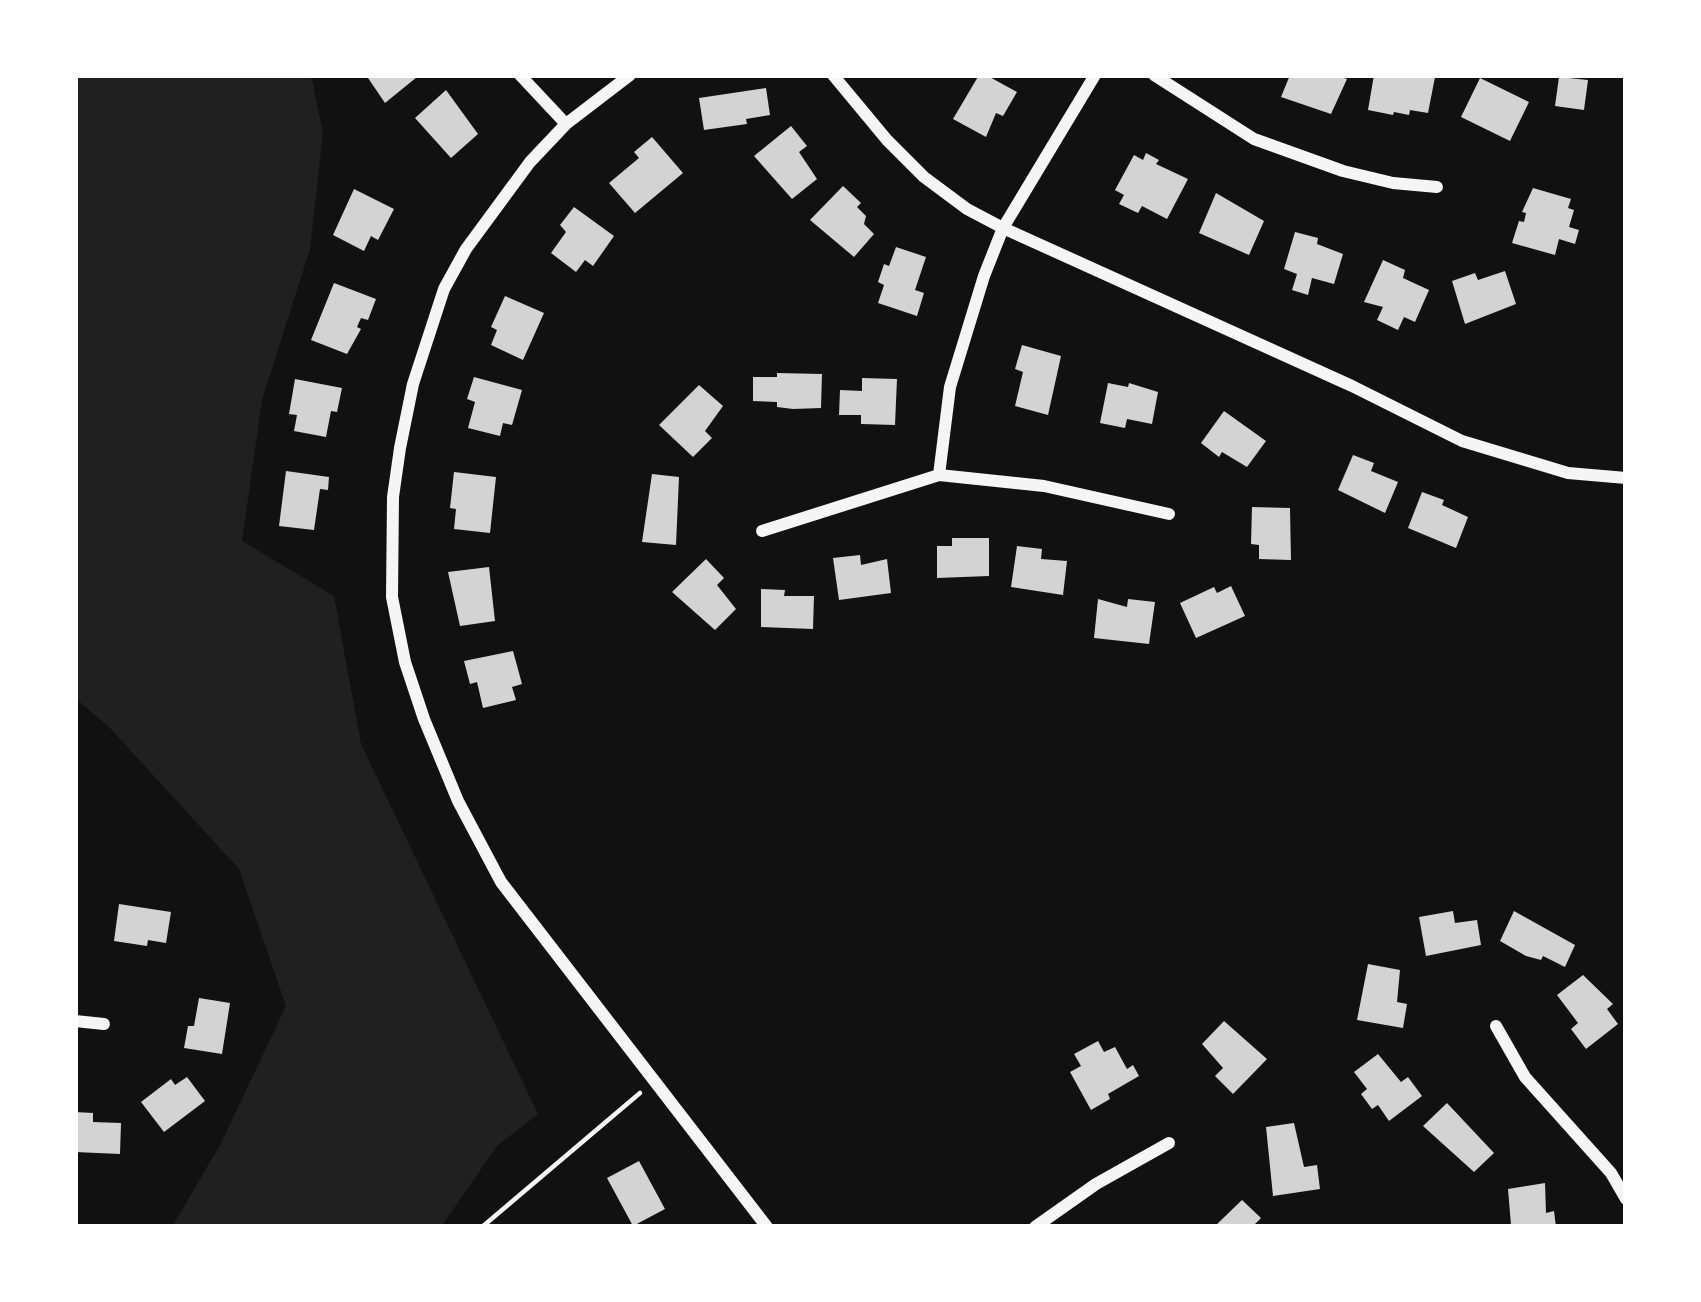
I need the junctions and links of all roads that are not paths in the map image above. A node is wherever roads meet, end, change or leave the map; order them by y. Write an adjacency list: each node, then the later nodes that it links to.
1 (520, 75): 6 (street)
2 (630, 75): 6 (street)
3 (832, 75): 8 (street)
4 (1095, 75): 8 (street)
5 (1154, 75): 7 (street)
6 (566, 124): 18 (street)
7 (1437, 187)
8 (1003, 228): 9 (street); 10 (street)
9 (939, 476): 11 (street); 12 (street)
10 (1626, 478)
11 (1169, 514)
12 (763, 531)
13 (75, 1021): 14 (street)
14 (104, 1024)
15 (1496, 1026): 17 (street)
16 (1168, 1143): 19 (street)
17 (1626, 1199)
18 (763, 1226)
19 (1036, 1227)

